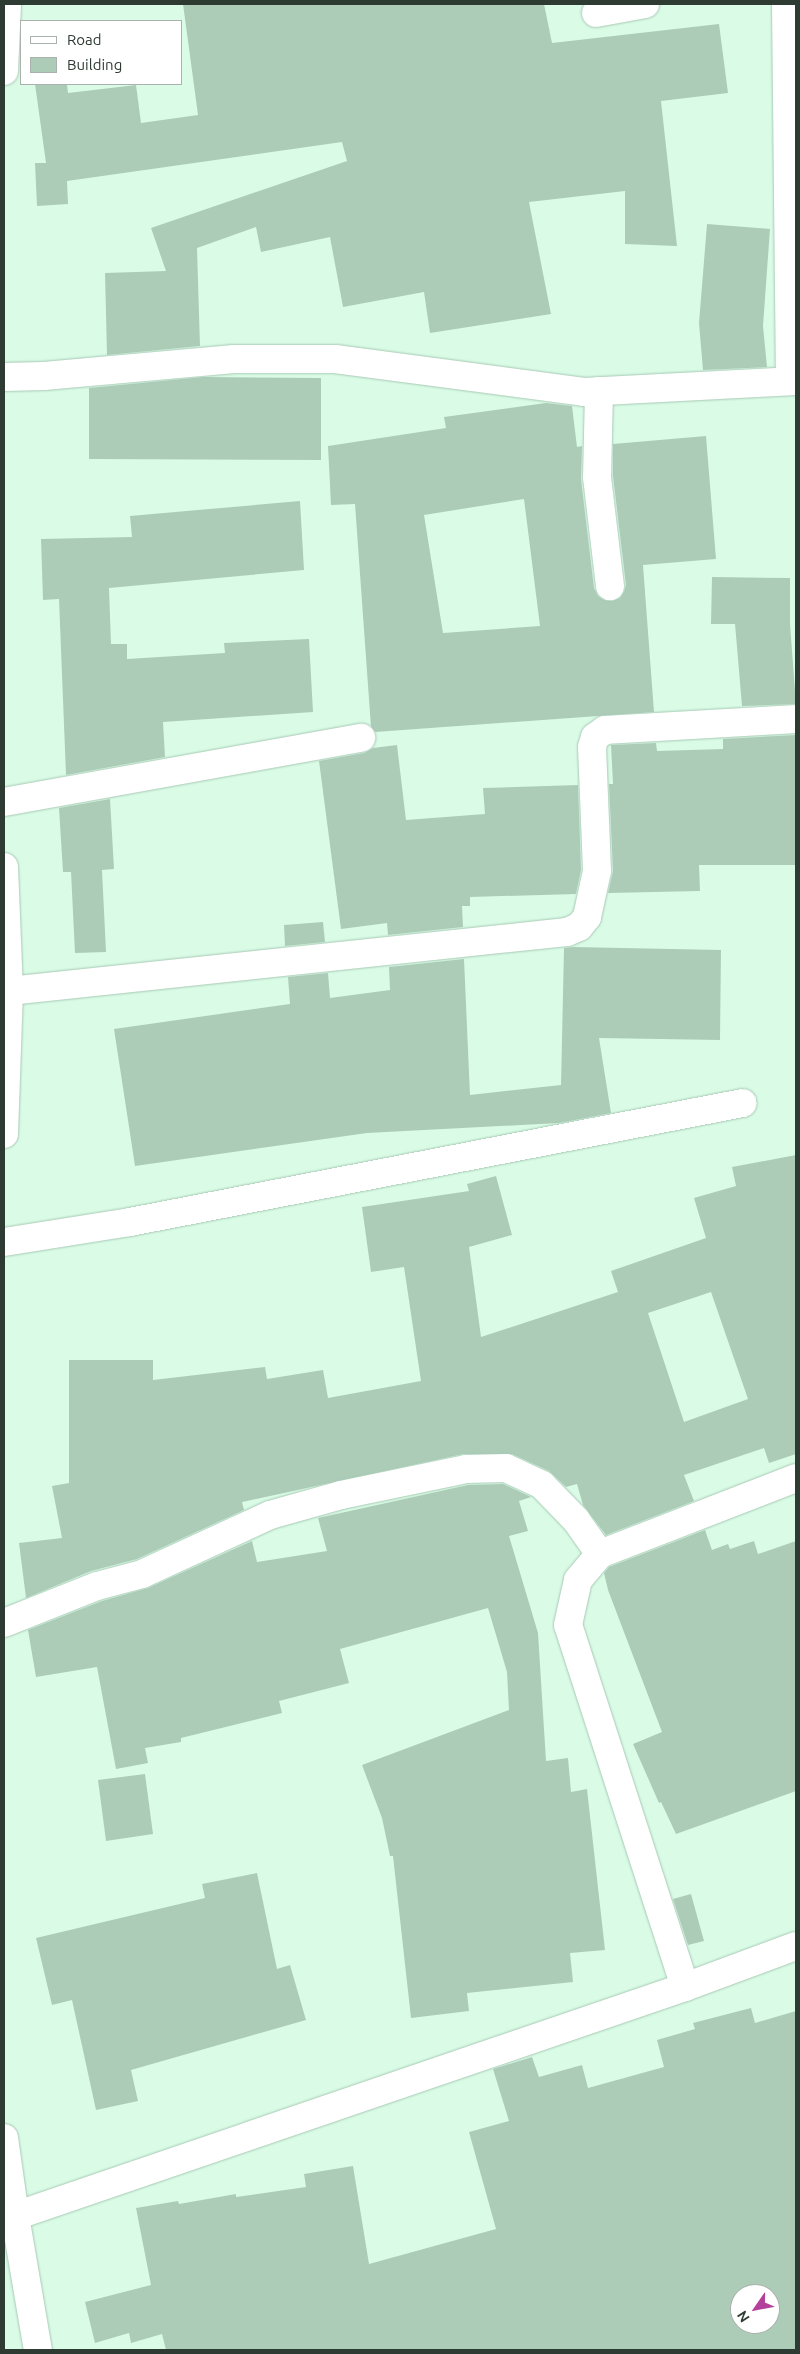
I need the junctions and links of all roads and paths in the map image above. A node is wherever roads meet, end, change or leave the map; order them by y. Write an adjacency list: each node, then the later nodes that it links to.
1 (645, 4): 3 (street)
2 (786, 4): 7 (street)
3 (596, 13)
4 (6, 16): 5 (street)
5 (4, 71)
6 (4, 377): 8 (street)
7 (793, 381): 8 (street)
8 (599, 391): 9 (street)
9 (610, 586)
10 (796, 719): 14 (street)
11 (361, 738): 12 (street)
12 (4, 802)
13 (4, 867): 14 (street)
14 (9, 991): 16 (street)
15 (744, 1103): 17 (street)
16 (4, 1134)
17 (4, 1242)
18 (796, 1478): 19 (street)
19 (600, 1554): 20 (street); 22 (street)
20 (4, 1624)
21 (796, 1946): 22 (street)
22 (684, 1987): 24 (street)
23 (4, 2138): 24 (street)
24 (15, 2216): 25 (street)
25 (38, 2350)

